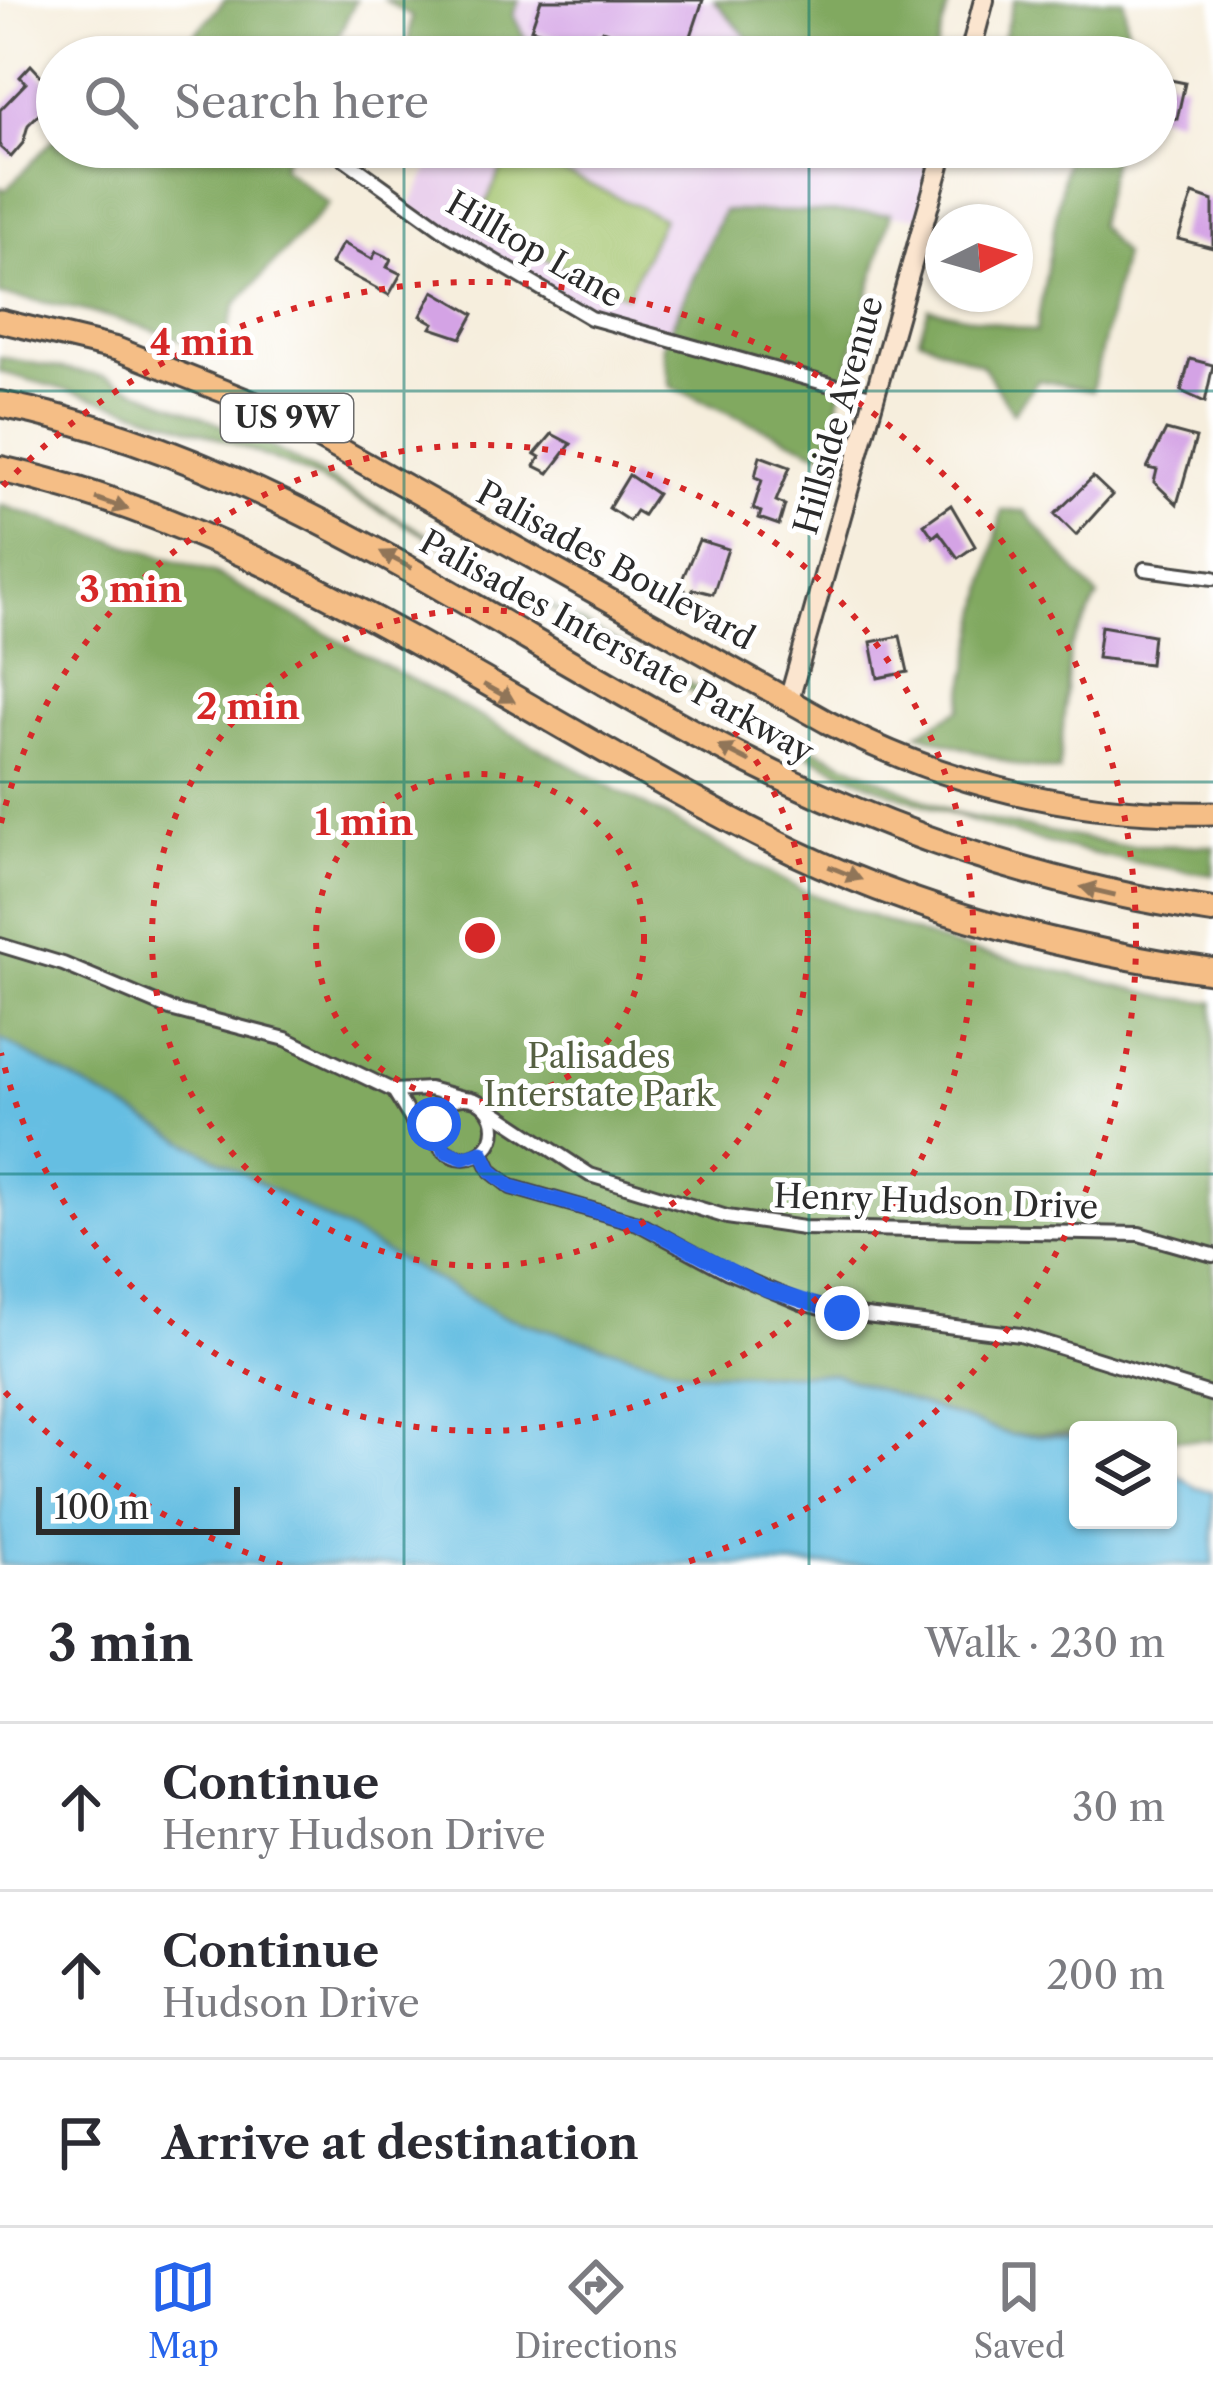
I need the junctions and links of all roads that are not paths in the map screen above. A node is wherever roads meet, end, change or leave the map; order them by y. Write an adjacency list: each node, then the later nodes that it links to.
1 (984, 0): 2 (main road)
2 (975, 36)
3 (357, 168): 6 (street, Hilltop Lane)
4 (939, 168): 6 (main road, Hillside Avenue)
5 (0, 321): 11 (main road, Palisades Boulevard / US 9W)
6 (874, 397): 11 (main road, Hillside Avenue)
7 (0, 404): 13 (highway, Palisades Interstate Parkway, one-way to 7)
8 (0, 469): 15 (highway, one-way to 15)
9 (1145, 569): 10 (street)
10 (1213, 578)
11 (788, 700): 12 (main road, Palisades Boulevard / US 9W)
12 (1213, 813)
13 (1213, 911)
14 (0, 944): 16 (street, Henry Hudson Drive)
15 (1213, 970)
16 (394, 1091): 17 (street, Henry Hudson Drive); 21 (street, Henry Hudson Drive)
17 (463, 1098): 18 (street, Henry Hudson Drive); 21 (street)
18 (484, 1105): 19 (street, Henry Hudson Drive); 20 (street)
19 (531, 1134): 20 (street); 23 (street, Henry Hudson Drive)
20 (492, 1140): 22 (street)
21 (439, 1144): 22 (street)
22 (482, 1152): 24 (street)
23 (1213, 1256)
24 (1213, 1395)

